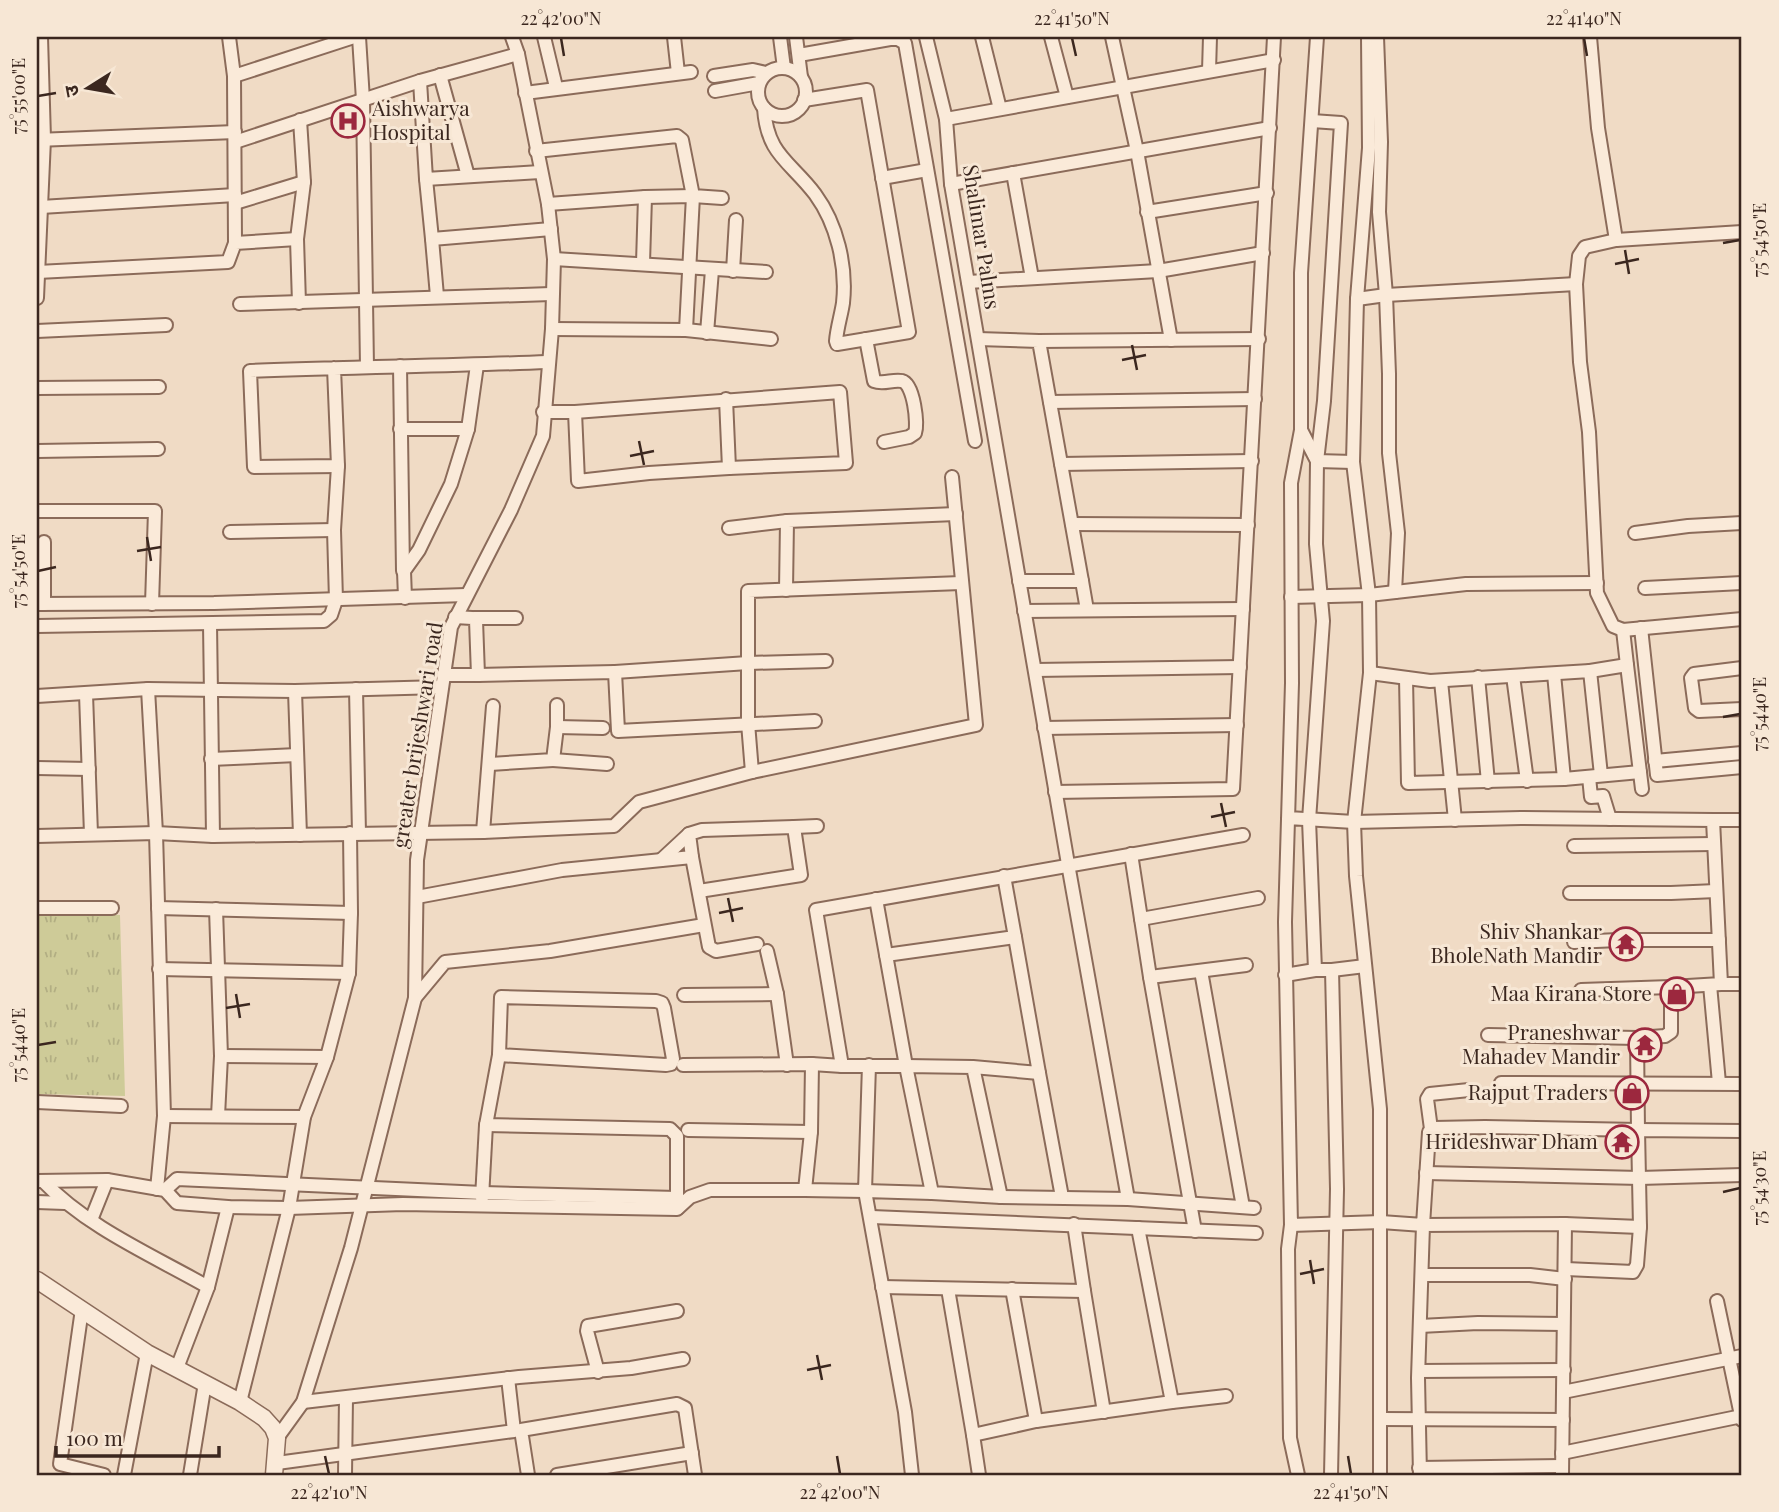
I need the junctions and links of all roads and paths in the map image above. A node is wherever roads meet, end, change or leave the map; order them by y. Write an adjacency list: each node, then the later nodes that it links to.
1 (41, 37): 44 (street)
2 (229, 37): 25 (street)
3 (357, 37): 25 (street); 35 (street)
4 (512, 37): 19 (street, greater brijeshwari road)
5 (544, 37): 30 (street)
6 (674, 37): 30 (street)
7 (780, 37): 22 (street)
8 (796, 37): 20 (street)
9 (926, 37): 39 (street, Shalimar Palms)
10 (982, 37): 38 (street)
11 (1051, 37): 34 (street)
12 (1112, 37): 31 (street)
13 (1210, 37): 23 (street)
14 (1274, 37): 21 (street)
15 (1317, 37): 41 (street)
16 (1368, 37): 86 (street)
17 (1377, 37): 83 (street)
18 (1590, 37): 68 (street)
19 (518, 54): 24 (street); 33 (street, greater brijeshwari road)
20 (799, 55): 27 (street); 47 (street)
21 (1274, 60): 23 (street); 42 (street)
22 (784, 68): 27 (street); 28 (street)
23 (1209, 71): 31 (street)
24 (440, 75): 29 (street); 50 (street)
25 (234, 76): 43 (street)
26 (714, 76): 28 (street)
27 (800, 77): 36 (street)
28 (763, 78): 32 (street); 37 (street)
29 (420, 81): 35 (street); 52 (street)
30 (556, 87): 33 (street)
31 (1125, 87): 34 (street); 46 (street)
32 (715, 91)
33 (525, 93): 45 (street, greater brijeshwari road)
34 (1067, 97): 38 (street)
35 (363, 100): 40 (street); 87 (street)
36 (804, 100): 37 (street); 51 (street)
37 (764, 108): 96 (street)
38 (1000, 109): 39 (street)
39 (946, 119): 54 (street, Shalimar Palms)
40 (300, 120): 43 (street); 53 (street)
41 (1312, 121): 115 (street); 121 (street)
42 (1270, 128): 46 (street); 55 (street)
43 (235, 137): 44 (street); 59 (street)
44 (40, 139): 61 (street)
45 (536, 151): 48 (street, greater brijeshwari road); 56 (street)
46 (1138, 151): 49 (street); 62 (street)
47 (927, 170): 51 (street); 116 (street)
48 (540, 172): 50 (street); 60 (street, greater brijeshwari road)
49 (1013, 173): 54 (street); 79 (street)
50 (468, 176): 52 (street)
51 (882, 177): 96 (street)
52 (426, 179): 67 (street)
53 (304, 182): 59 (street); 66 (street)
54 (951, 184): 80 (street, Shalimar Palms)
55 (1267, 194): 62 (street); 70 (street)
56 (693, 196): 57 (street); 58 (street); 73 (street)
57 (645, 197): 60 (street); 72 (street)
58 (722, 198)
59 (235, 199): 61 (street); 69 (street)
60 (548, 204): 64 (street, greater brijeshwari road)
61 (41, 206): 77 (street)
62 (1147, 212): 76 (street)
63 (736, 220): 75 (street)
64 (551, 229): 67 (street); 71 (street, greater brijeshwari road)
65 (1742, 232): 68 (street)
66 (297, 239): 69 (street); 88 (street)
67 (432, 239): 84 (street)
68 (1616, 240): 81 (street)
69 (235, 243): 77 (street)
70 (1263, 253): 76 (street); 98 (street)
71 (554, 258): 72 (street); 82 (street, greater brijeshwari road)
72 (643, 263): 73 (street)
73 (688, 268): 74 (street); 92 (street)
74 (712, 270): 75 (street); 94 (street)
75 (733, 271): 78 (street)
76 (1158, 271): 79 (street); 99 (street)
77 (38, 272): 85 (street)
78 (766, 272)
79 (1032, 278): 80 (street)
80 (968, 282): 97 (street, Shalimar Palms)
81 (1576, 284): 83 (street); 142 (street)
82 (551, 294): 84 (street); 91 (street, greater brijeshwari road)
83 (1386, 295): 86 (street); 146 (street)
84 (437, 296): 87 (street)
85 (37, 298)
86 (1357, 299): 122 (street)
87 (364, 301): 88 (street); 104 (street)
88 (299, 303): 89 (street)
89 (240, 304)
90 (166, 324): 93 (street)
91 (552, 329): 92 (street); 101 (street, greater brijeshwari road)
92 (686, 330): 94 (street)
93 (37, 331)
94 (707, 333): 95 (street)
95 (771, 339)
96 (866, 339): 117 (street)
97 (978, 339): 100 (street); 139 (street, Shalimar Palms)
98 (1259, 339): 99 (street); 109 (street)
99 (1171, 340): 100 (street)
100 (1040, 341): 110 (street)
101 (548, 362): 102 (street); 111 (street, greater brijeshwari road)
102 (477, 365): 103 (street); 114 (street)
103 (400, 366): 104 (street); 113 (street)
104 (367, 367): 105 (street)
105 (334, 368): 124 (street); 124 (street)
106 (159, 387): 107 (street)
107 (37, 388)
108 (726, 399): 112 (street); 125 (street); 125 (street)
109 (1255, 399): 110 (street); 120 (street)
110 (1050, 402): 123 (street)
111 (543, 412): 112 (street); 147 (street, greater brijeshwari road)
112 (575, 412): 125 (street)
113 (400, 429): 114 (street); 138 (street)
114 (468, 429): 138 (street)
115 (1301, 430): 121 (street); 150 (street)
116 (975, 441)
117 (884, 442)
118 (158, 449): 119 (street)
119 (37, 451)
120 (1252, 461): 123 (street); 132 (street)
121 (1317, 461): 122 (street); 149 (street)
122 (1353, 463): 148 (street)
123 (1061, 464): 131 (street)
124 (338, 466): 134 (street)
125 (729, 468)
126 (953, 477): 128 (street)
127 (37, 511): 154 (street)
128 (956, 514): 129 (street); 141 (street)
129 (788, 521): 133 (street); 145 (street)
130 (1742, 523): 136 (street)
131 (1072, 524): 132 (street); 140 (street)
132 (1248, 525): 155 (street)
133 (729, 528)
134 (334, 530): 135 (street); 152 (street)
135 (230, 532)
136 (1635, 533)
137 (44, 542): 153 (street)
138 (404, 571): 151 (street)
139 (1019, 581): 140 (street); 157 (street, Shalimar Palms)
140 (1082, 581): 156 (street)
141 (961, 583): 145 (street); 207 (street)
142 (1597, 583): 146 (street); 165 (street)
143 (1742, 583): 144 (street)
144 (1645, 587)
145 (786, 590): 167 (street)
146 (1395, 592): 148 (street)
147 (466, 595): 151 (street); 158 (street, greater brijeshwari road)
148 (1369, 595): 149 (street); 174 (street)
149 (1320, 596): 150 (street); 218 (street)
150 (1291, 597): 216 (street)
151 (405, 598): 152 (street)
152 (336, 600): 154 (street); 162 (street)
153 (40, 604): 154 (street)
154 (152, 604)
155 (1244, 609): 156 (street); 169 (street)
156 (1087, 610): 157 (street)
157 (1024, 611): 171 (street, Shalimar Palms)
158 (455, 617): 159 (street); 180 (street, greater brijeshwari road)
159 (474, 618): 160 (street); 176 (street)
160 (516, 618)
161 (1742, 619): 164 (street)
162 (210, 624): 163 (street); 183 (street)
163 (37, 626)
164 (1641, 628): 165 (street); 201 (street)
165 (1623, 630): 168 (street)
166 (826, 662): 167 (street)
167 (748, 663): 173 (street); 192 (street)
168 (1627, 666): 172 (street); 208 (street)
169 (1240, 667): 171 (street); 193 (street)
170 (1742, 668): 190 (street)
171 (1034, 670): 196 (street, Shalimar Palms)
172 (1590, 671): 175 (street); 209 (street)
173 (615, 672): 176 (street); 192 (street)
174 (1370, 673): 179 (street); 222 (street)
175 (1554, 674): 177 (street); 210 (street)
176 (478, 675): 180 (street)
177 (1513, 676): 178 (street); 211 (street)
178 (1478, 677): 181 (street); 212 (street)
179 (1406, 678): 181 (street); 213 (street)
180 (442, 681): 184 (street); 225 (street, greater brijeshwari road)
181 (1441, 681): 213 (street)
182 (148, 689): 183 (street); 186 (street); 227 (street)
183 (210, 689): 185 (street); 199 (street)
184 (356, 689): 185 (street); 228 (street)
185 (295, 691): 198 (street)
186 (86, 694): 187 (street); 206 (street)
187 (37, 696)
188 (557, 705): 194 (street)
189 (493, 706): 202 (street)
190 (1742, 709)
191 (815, 721): 192 (street)
192 (748, 723): 207 (street)
193 (1237, 725): 196 (street); 215 (street)
194 (557, 726): 195 (street); 200 (street)
195 (603, 728)
196 (1044, 728): 215 (street, Shalimar Palms)
197 (1742, 753): 201 (street)
198 (297, 755): 199 (street); 231 (street)
199 (211, 759): 234 (street)
200 (553, 760): 202 (street); 203 (street)
201 (1655, 761): 204 (street)
202 (489, 764): 226 (street)
203 (607, 764)
204 (1742, 767)
205 (37, 768): 206 (street)
206 (89, 769): 229 (street)
207 (752, 772): 226 (street)
208 (1640, 772): 209 (street); 214 (street)
209 (1595, 776): 210 (street); 217 (street)
210 (1564, 779): 211 (street)
211 (1527, 781): 212 (street)
212 (1488, 782): 213 (street)
213 (1452, 783): 219 (street)
214 (1642, 789)
215 (1055, 792): 240 (street, Shalimar Palms)
216 (1288, 818): 218 (street); 267 (street)
217 (1610, 819): 219 (street); 220 (street)
218 (1309, 820): 222 (street); 263 (street)
219 (1455, 820): 222 (street)
220 (1713, 820): 221 (street); 235 (street)
221 (1742, 820)
222 (1354, 822): 260 (street)
223 (794, 827): 224 (street); 230 (street); 242 (street)
224 (817, 827)
225 (422, 832): 226 (street); 228 (street); 245 (street, greater brijeshwari road)
226 (483, 832)
227 (156, 833): 229 (street); 234 (street); 250 (street)
228 (354, 833): 231 (street); 252 (street)
229 (91, 834): 233 (street)
230 (689, 834): 238 (street); 239 (street)
231 (300, 835): 234 (street)
232 (1243, 835): 237 (street)
233 (37, 836)
234 (213, 836)
235 (1713, 844): 236 (street); 243 (street)
236 (1574, 846)
237 (1131, 854): 240 (street); 253 (street)
238 (692, 857): 239 (street); 242 (street)
239 (661, 860): 245 (street)
240 (1068, 864): 241 (street); 319 (street, Shalimar Palms)
241 (1004, 876): 247 (street); 255 (street)
242 (699, 891): 254 (street)
243 (1716, 891): 244 (street); 256 (street)
244 (1570, 893)
245 (417, 897): 275 (street, greater brijeshwari road)
246 (1258, 898): 253 (street)
247 (876, 899): 258 (street); 285 (street)
248 (37, 908): 249 (street)
249 (112, 908)
250 (158, 908): 251 (street); 261 (street)
251 (216, 909): 252 (street); 262 (street)
252 (351, 913): 266 (street)
253 (1141, 919): 268 (street)
254 (704, 925): 273 (street); 275 (street)
255 (1015, 937): 258 (street); 288 (street)
256 (1718, 940): 257 (street); 269 (street)
257 (1574, 942)
258 (886, 955): 286 (street)
259 (1246, 965): 265 (street)
260 (1365, 966): 264 (street); 331 (street)
261 (159, 969): 262 (street); 296 (street)
262 (218, 970): 266 (street); 278 (street)
263 (1315, 970): 264 (street); 267 (street)
264 (1332, 970): 333 (street)
265 (1201, 971): 268 (street); 325 (street)
266 (349, 973): 280 (street)
267 (1285, 975): 336 (street)
268 (1150, 977): 325 (street)
269 (1715, 984): 270 (street); 271 (street); 290 (street)
270 (1742, 984)
271 (1671, 987): 272 (street); 277 (street)
272 (1581, 990)
273 (777, 994): 274 (street); 282 (street)
274 (684, 995)
275 (415, 998): 311 (street, greater brijeshwari road)
276 (1488, 1035): 277 (street)
277 (1637, 1038): 291 (street)
278 (221, 1055): 280 (street); 297 (street)
279 (499, 1055): 279 (street); 299 (street)
280 (327, 1057): 298 (street)
281 (812, 1064): 282 (street); 285 (street); 304 (street)
282 (787, 1065): 284 (street)
283 (869, 1065): 285 (street); 286 (street); 315 (street)
284 (683, 1066)
285 (842, 1066)
286 (906, 1066): 287 (street); 316 (street)
287 (973, 1067): 288 (street); 318 (street)
288 (1039, 1073): 317 (street)
289 (1501, 1083): 291 (street)
290 (1719, 1083): 291 (street); 292 (street)
291 (1639, 1084): 302 (street)
292 (1742, 1084)
293 (1469, 1090): 300 (street)
294 (37, 1102): 295 (street)
295 (121, 1105)
296 (164, 1116): 297 (street); 312 (street)
297 (218, 1116): 298 (street)
298 (304, 1117): 310 (street)
299 (486, 1125): 320 (street); 324 (street)
300 (1431, 1129): 302 (street); 305 (street)
301 (688, 1130): 304 (street)
302 (1638, 1130): 303 (street); 307 (street)
303 (1742, 1131)
304 (811, 1132): 314 (street)
305 (1426, 1173): 307 (street); 335 (street)
306 (1742, 1175): 307 (street)
307 (1640, 1178): 338 (street)
308 (107, 1180): 309 (street); 312 (street); 330 (street)
309 (40, 1181): 322 (street)
310 (292, 1185): 311 (street); 312 (street); 328 (street)
311 (365, 1188): 313 (street); 326 (street, greater brijeshwari road)
312 (161, 1189): 327 (street)
313 (406, 1189): 320 (street); 323 (street)
314 (805, 1189): 315 (street); 324 (street)
315 (865, 1191): 316 (street); 329 (street)
316 (932, 1193): 318 (street)
317 (1062, 1197): 318 (street); 319 (street)
318 (1001, 1198)
319 (1128, 1199): 325 (street)
320 (482, 1200): 323 (street); 324 (street)
321 (37, 1202): 322 (street)
322 (65, 1203): 330 (street)
323 (403, 1203): 326 (street)
324 (679, 1203)
325 (1190, 1204): 339 (street)
326 (361, 1205): 328 (street); 367 (street, greater brijeshwari road)
327 (228, 1207): 328 (street); 344 (street)
328 (289, 1208): 366 (street)
329 (872, 1217): 332 (street); 345 (street)
330 (91, 1220): 344 (street)
331 (1381, 1222): 333 (street); 335 (street); 371 (street)
332 (1074, 1224): 337 (street); 348 (street)
333 (1336, 1224): 336 (street); 393 (street)
334 (1565, 1224): 335 (street); 338 (street); 341 (street)
335 (1423, 1225): 342 (street)
336 (1291, 1226): 392 (street)
337 (1138, 1227): 339 (street); 368 (street)
338 (1640, 1227): 341 (street)
339 (1195, 1231): 340 (street)
340 (1256, 1233)
341 (1565, 1274): 342 (street); 352 (street)
342 (1422, 1275): 353 (street)
343 (37, 1280): 350 (street)
344 (208, 1287): 357 (street)
345 (882, 1287): 346 (street); 390 (street)
346 (948, 1289): 347 (street); 375 (street)
347 (1012, 1289): 348 (street); 374 (street)
348 (1084, 1291): 369 (street)
349 (1717, 1301): 355 (street)
350 (82, 1309): 354 (street); 383 (street)
351 (677, 1311): 360 (street)
352 (1563, 1324): 353 (street); 358 (street)
353 (1420, 1326): 359 (street)
354 (147, 1353): 357 (street); 384 (street)
355 (1736, 1357): 363 (street); 370 (street)
356 (683, 1359): 360 (street)
357 (177, 1367): 362 (street)
358 (1564, 1370): 359 (street); 363 (street)
359 (1419, 1371): 372 (street)
360 (598, 1372): 361 (street)
361 (508, 1378): 365 (street); 377 (street)
362 (205, 1382): 366 (street); 385 (street)
363 (1563, 1392): 373 (street)
364 (1226, 1396): 368 (street)
365 (346, 1398): 367 (street); 377 (street)
366 (240, 1402): 376 (street)
367 (303, 1402): 376 (street, greater brijeshwari road)
368 (1172, 1402): 369 (street)
369 (1104, 1412): 374 (street)
370 (1742, 1417): 379 (street)
371 (1381, 1419): 372 (street); 394 (street)
372 (1419, 1419): 373 (street); 381 (street)
373 (1563, 1420): 379 (street)
374 (1036, 1421): 375 (street)
375 (974, 1435): 391 (street)
376 (277, 1438): 380 (street)
377 (346, 1453): 380 (street); 386 (street)
378 (692, 1453): 387 (street); 388 (street); 389 (street)
379 (1562, 1453): 382 (street)
380 (275, 1469)
381 (1420, 1471): 382 (street)
382 (1562, 1471)
383 (104, 1475)
384 (124, 1475)
385 (190, 1475)
386 (345, 1475)
387 (528, 1475)
388 (557, 1475)
389 (695, 1475)
390 (912, 1475)
391 (979, 1475)
392 (1298, 1475)
393 (1331, 1475)
394 (1380, 1475)

